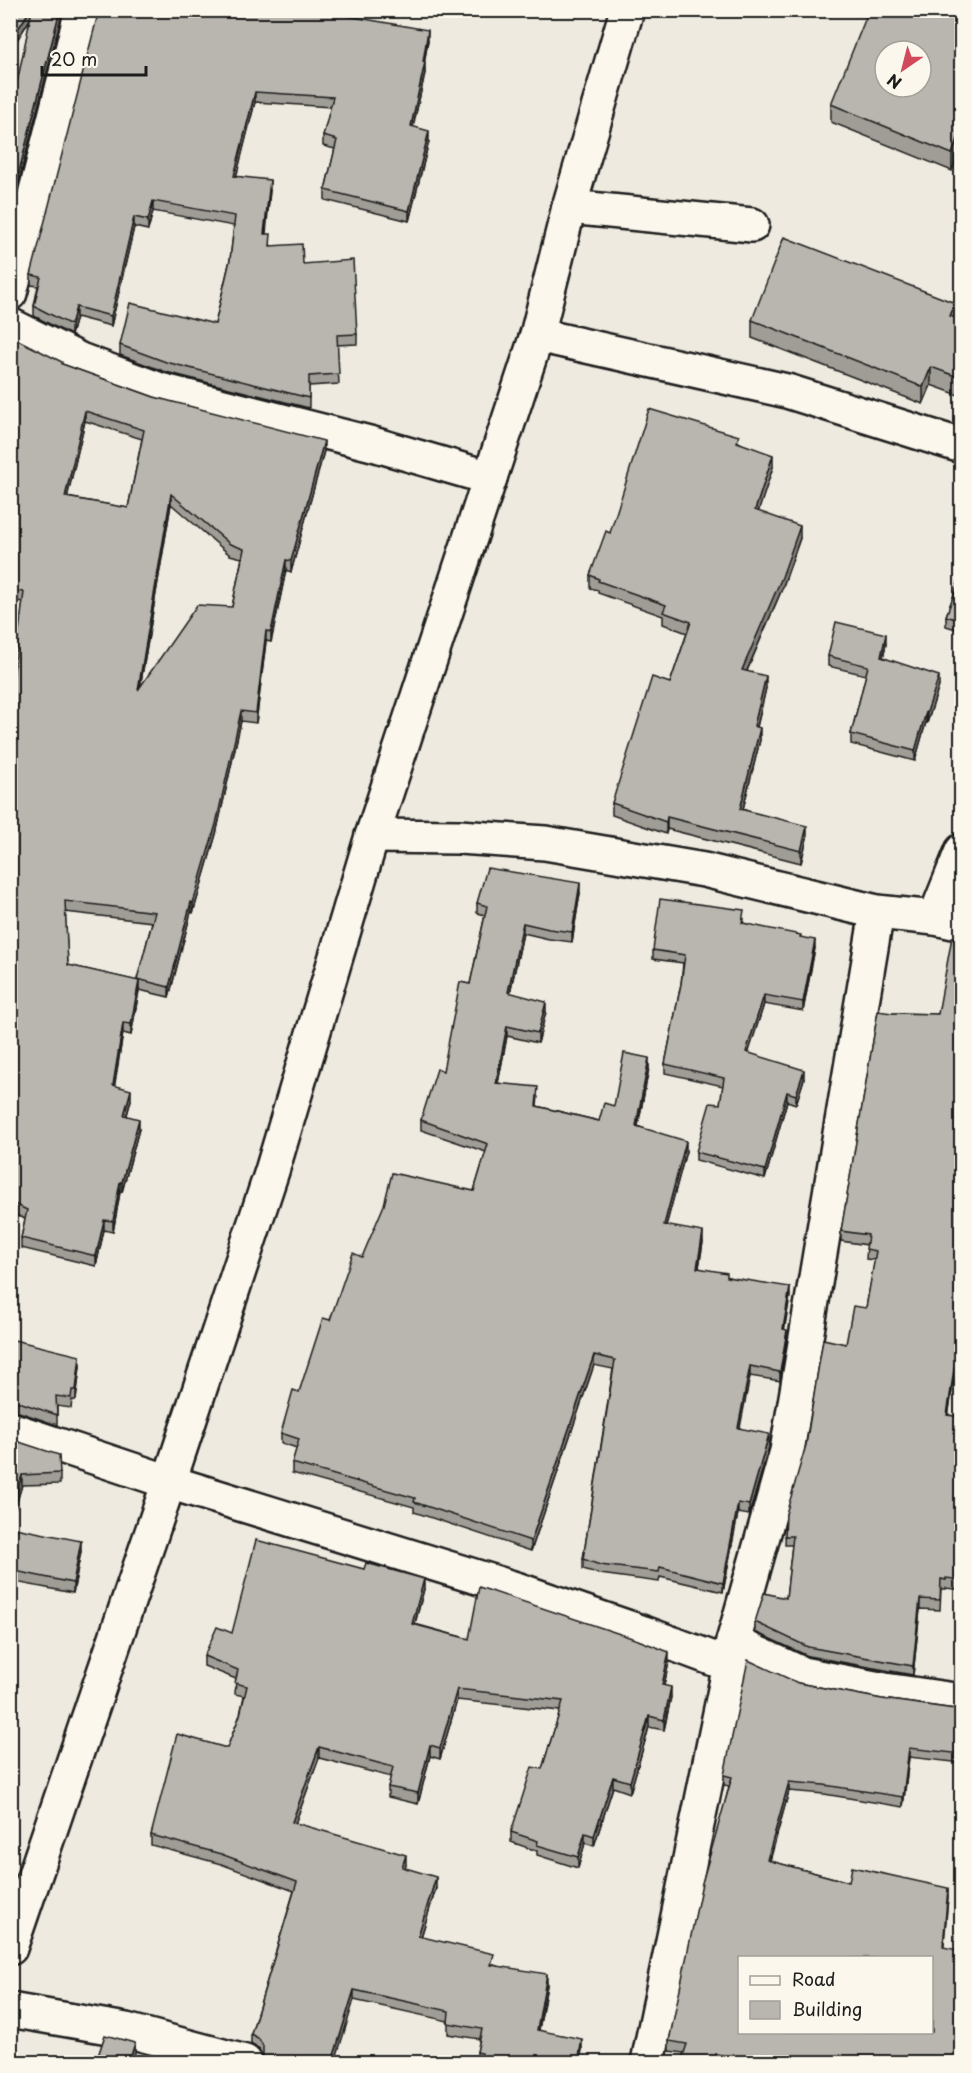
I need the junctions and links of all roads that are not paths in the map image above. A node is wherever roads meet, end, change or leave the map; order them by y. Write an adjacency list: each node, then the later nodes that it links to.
1 (82, 10): 5 (main road)
2 (627, 10): 3 (main road)
3 (569, 207): 4 (main road); 7 (main road)
4 (752, 225)
5 (10, 293)
6 (10, 325): 9 (main road)
7 (537, 335): 8 (main road); 9 (main road)
8 (962, 447)
9 (490, 478): 10 (main road)
10 (372, 836): 12 (main road); 15 (main road)
11 (962, 851): 13 (main road)
12 (877, 912): 13 (main road); 16 (main road)
13 (948, 921)
14 (10, 1429): 15 (main road)
15 (169, 1482): 16 (main road); 18 (main road)
16 (731, 1654): 17 (main road); 21 (main road)
17 (962, 1701)
18 (10, 1948)
19 (10, 2010): 20 (main road)
20 (245, 2062)
21 (648, 2062)

